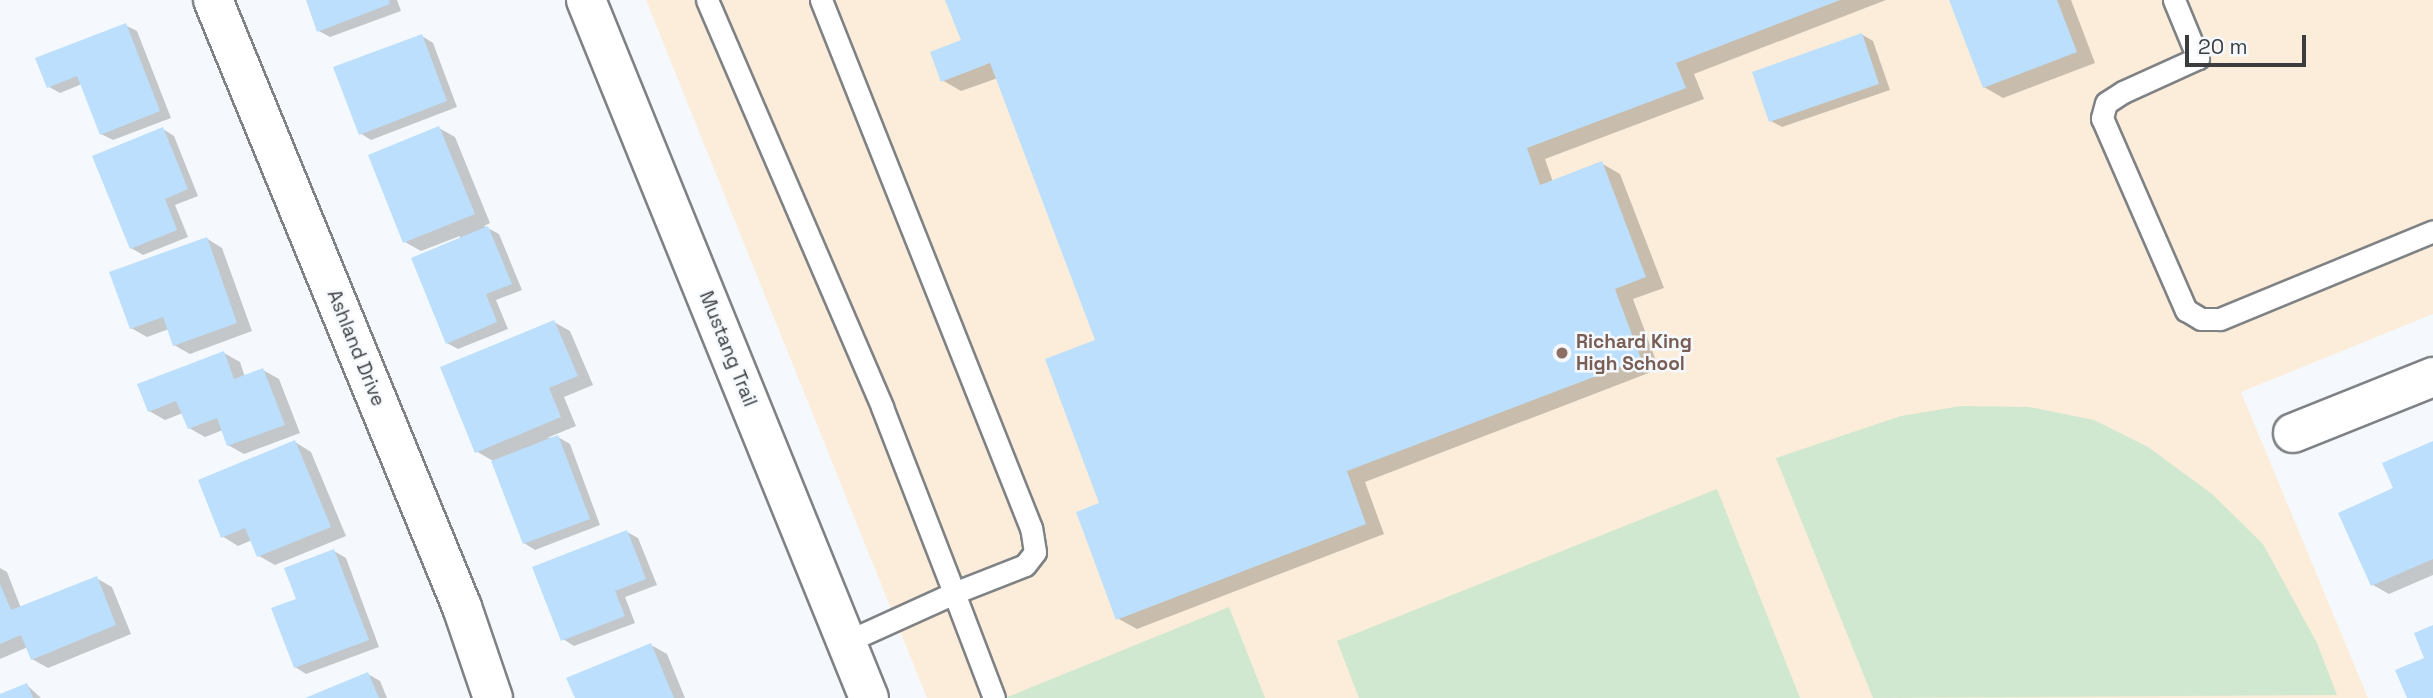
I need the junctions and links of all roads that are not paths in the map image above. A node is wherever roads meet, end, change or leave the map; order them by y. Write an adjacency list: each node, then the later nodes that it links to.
1 (213, 0): 11 (street, Ashland Drive)
2 (586, 0): 10 (street, Mustang Trail)
3 (707, 0): 9 (lane)
4 (821, 0): 9 (lane)
5 (2174, 0): 6 (lane)
6 (2433, 231)
7 (2433, 377): 8 (street)
8 (2293, 433)
9 (954, 593): 10 (lane); 13 (lane)
10 (846, 642): 12 (street, Mustang Trail)
11 (494, 698)
12 (869, 698)
13 (994, 698)

